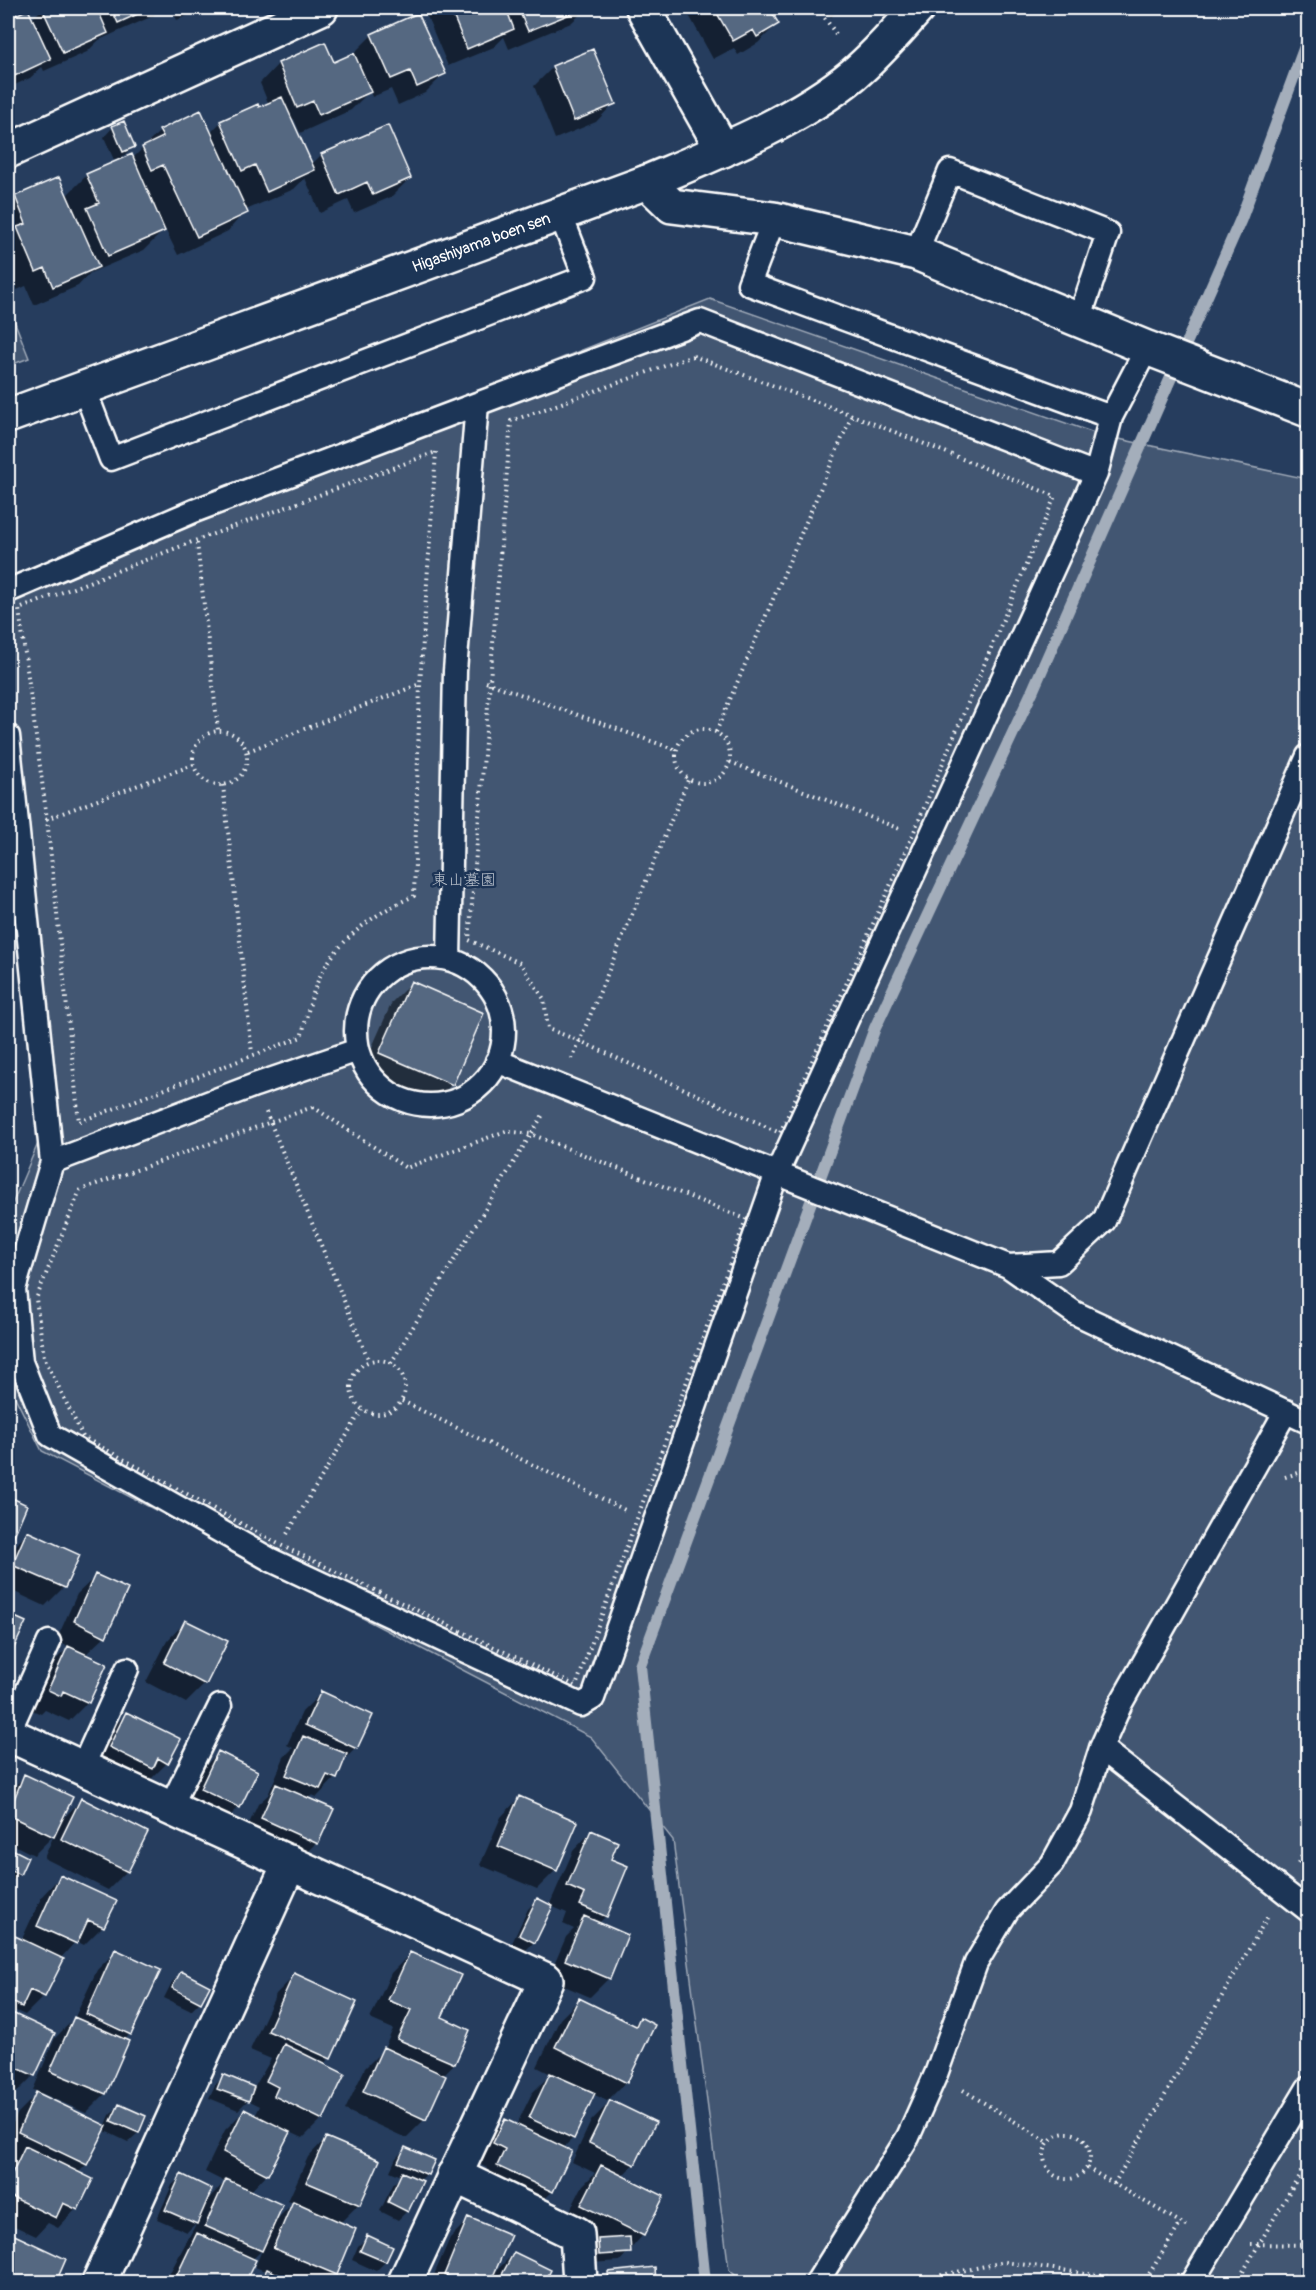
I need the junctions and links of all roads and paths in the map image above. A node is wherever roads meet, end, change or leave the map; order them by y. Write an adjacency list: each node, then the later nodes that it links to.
1 (321, 8): 7 (street)
2 (643, 8): 6 (street)
3 (818, 8): 5 (path)
4 (918, 8): 6 (street, Higashiyama boen sen)
5 (838, 37)
6 (723, 150): 8 (street, Higashiyama boen sen)
7 (8, 151)
8 (647, 182): 9 (street, Higashiyama boen sen); 10 (street)
9 (560, 213): 15 (street, Higashiyama boen sen); 15 (lane)
10 (774, 219): 11 (street); 20 (lane)
11 (916, 253): 12 (street); 12 (lane)
12 (1079, 320): 13 (street)
13 (1147, 348): 17 (street); 20 (lane)
14 (864, 386): 16 (lane); 18 (path); 21 (lane)
15 (84, 388): 19 (street, Higashiyama boen sen)
16 (477, 404): 22 (lane); 34 (lane)
17 (1308, 410)
18 (852, 415): 26 (path); 33 (path); 33 (path)
19 (8, 416)
20 (1111, 417): 21 (lane)
21 (1096, 474): 33 (lane)
22 (194, 512): 23 (path); 24 (lane)
23 (197, 540): 25 (path); 31 (path); 31 (path)
24 (8, 591)
25 (218, 730): 30 (path); 30 (path)
26 (716, 732): 29 (path); 29 (path)
27 (8, 736): 32 (lane)
28 (1308, 756): 39 (lane)
29 (730, 762): 33 (path)
30 (193, 765): 31 (path)
31 (47, 819): 32 (path)
32 (17, 830): 37 (lane)
33 (921, 837): 38 (lane)
34 (449, 958): 35 (lane); 36 (lane)
35 (358, 1050): 36 (lane); 37 (lane)
36 (497, 1061): 38 (lane)
37 (52, 1162): 46 (lane)
38 (777, 1173): 39 (lane); 45 (lane)
39 (1008, 1266): 42 (lane)
40 (402, 1401): 41 (path); 41 (path); 44 (path)
41 (363, 1410): 46 (path)
42 (1286, 1412): 43 (lane); 51 (lane)
43 (1308, 1422)
44 (626, 1510)
45 (645, 1520): 46 (path); 46 (lane); 46 (path)
46 (276, 1553)
47 (49, 1642): 50 (lane)
48 (127, 1669): 52 (lane)
49 (220, 1706): 53 (lane)
50 (9, 1739): 52 (street)
51 (1101, 1748): 56 (lane); 58 (lane)
52 (82, 1768): 53 (street)
53 (170, 1808): 55 (street)
54 (1308, 1845): 56 (path)
55 (290, 1862): 63 (street); 69 (street)
56 (1283, 1890): 57 (lane); 64 (path)
57 (1308, 1910)
58 (936, 2074): 60 (path); 72 (lane)
59 (1308, 2088): 66 (lane)
60 (1048, 2142): 62 (path); 62 (path)
61 (1308, 2160): 67 (path)
62 (1087, 2168): 64 (path)
63 (454, 2175): 70 (street); 71 (street)
64 (1114, 2184): 65 (path)
65 (1181, 2223): 66 (path); 73 (path)
66 (1215, 2243): 67 (path); 74 (lane)
67 (1260, 2244): 68 (path); 75 (path)
68 (1308, 2245)
69 (99, 2283)
70 (405, 2283)
71 (580, 2283)
72 (817, 2283)
73 (924, 2283)
74 (1191, 2283)
75 (1237, 2283)

